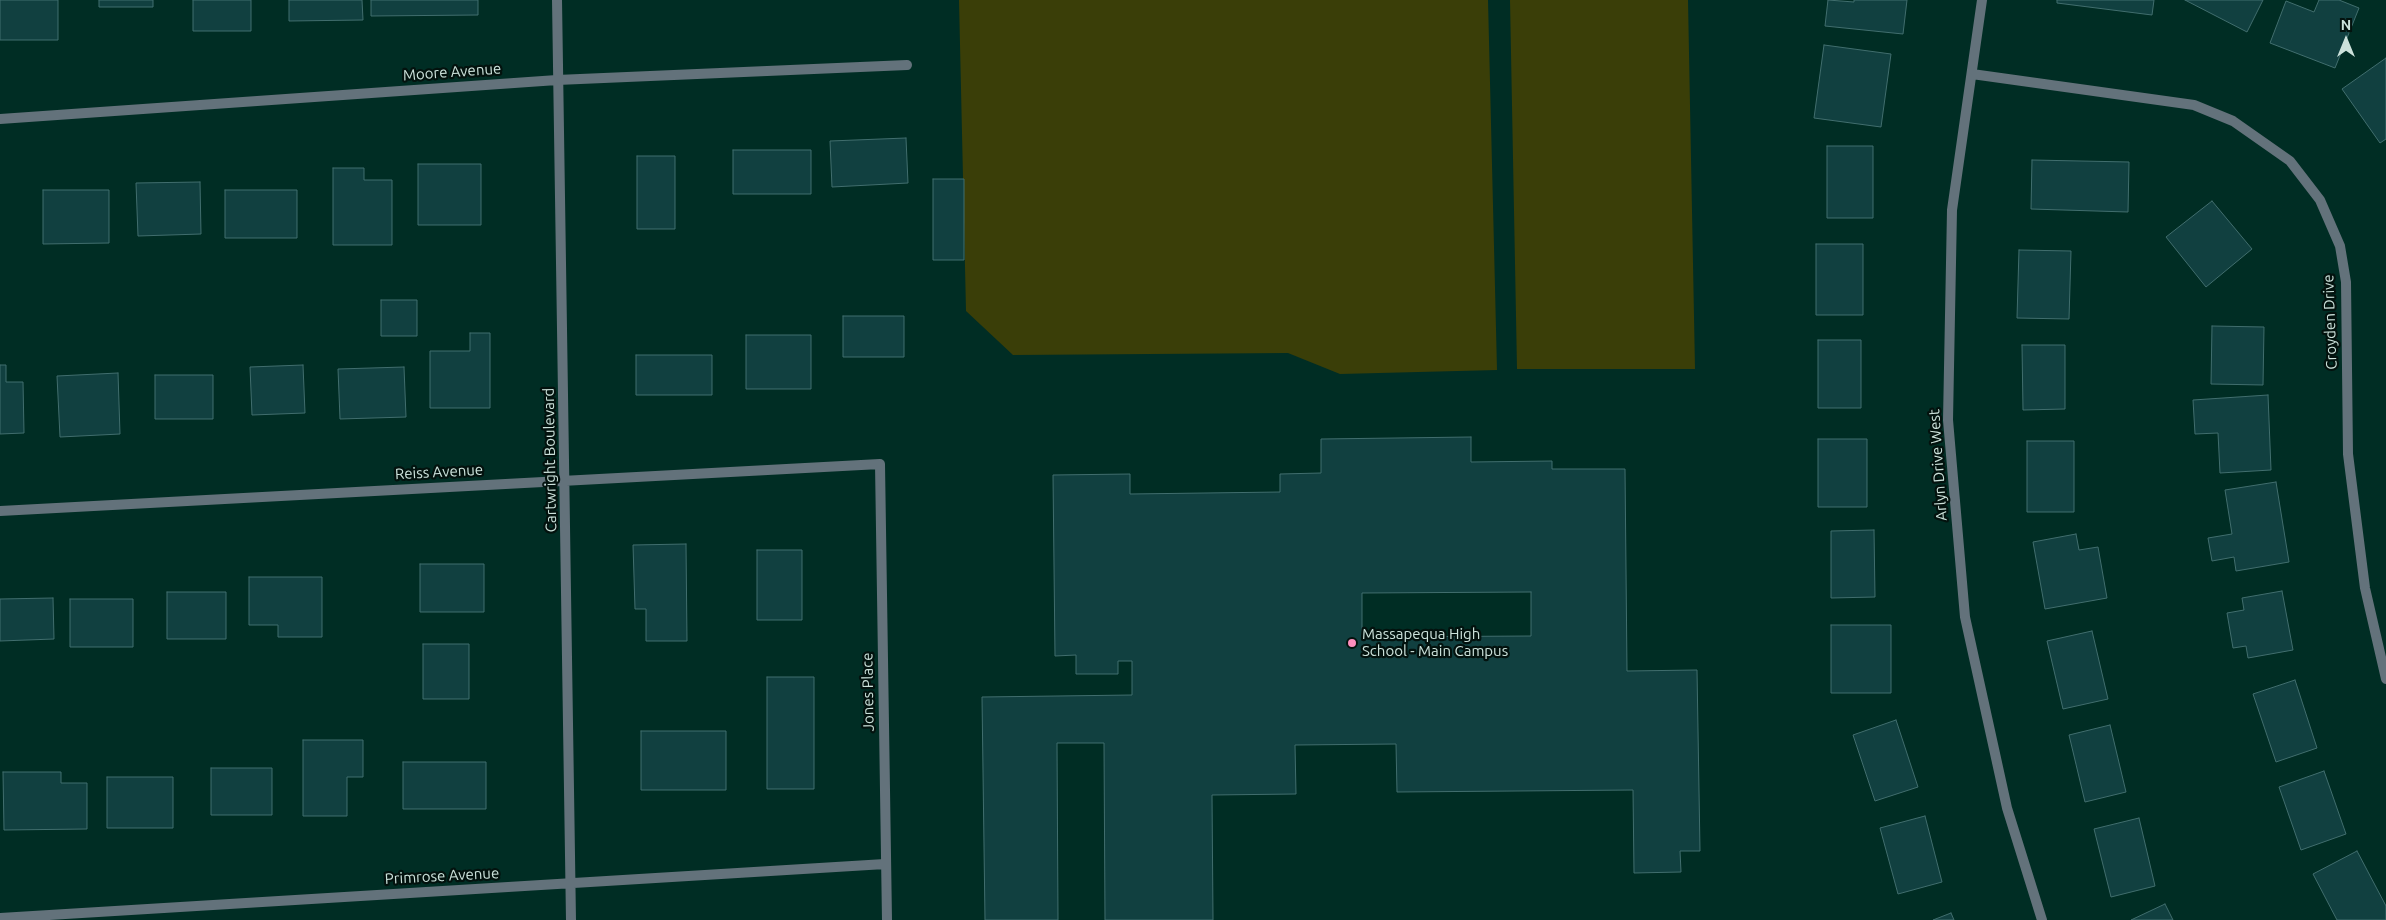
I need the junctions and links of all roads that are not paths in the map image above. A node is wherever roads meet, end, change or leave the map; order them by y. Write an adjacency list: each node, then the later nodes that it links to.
1 (556, 0): 5 (street, Cartwright Boulevard)
2 (1982, 0): 4 (street, Arlyn Drive West)
3 (908, 65): 5 (street, Moore Avenue)
4 (1972, 74): 10 (street, Croyden Drive); 16 (street, Arlyn Drive West)
5 (557, 80): 6 (street, Moore Avenue); 8 (street, Cartwright Boulevard)
6 (0, 119)
7 (880, 464): 8 (street, Reiss Avenue); 11 (street, Jones Place)
8 (566, 481): 9 (street, Reiss Avenue); 12 (street, Cartwright Boulevard)
9 (0, 510)
10 (2386, 679)
11 (885, 864): 12 (street, Primrose Avenue); 15 (street, Jones Place)
12 (571, 884): 13 (street, Primrose Avenue); 14 (street, Cartwright Boulevard)
13 (0, 918)
14 (571, 920)
15 (887, 920)
16 (2042, 920)

